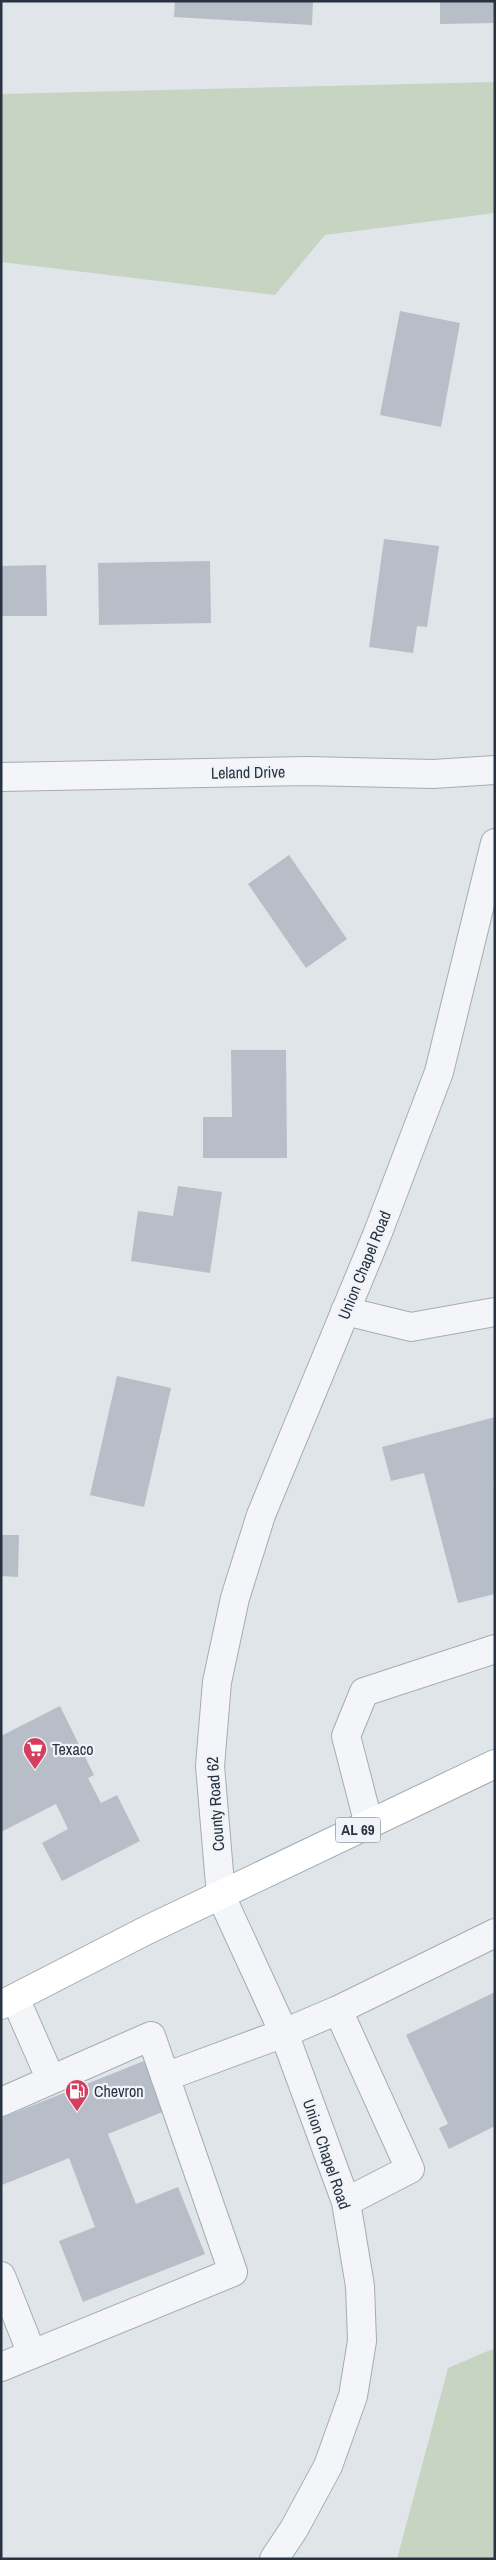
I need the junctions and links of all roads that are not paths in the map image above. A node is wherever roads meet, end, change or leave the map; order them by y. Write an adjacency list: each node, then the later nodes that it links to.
1 (495, 770): 2 (street, Leland Drive)
2 (1, 777)
3 (495, 843): 4 (street, Union Chapel Road)
4 (345, 1311): 5 (street); 7 (street, Union Chapel Road)
5 (495, 1312)
6 (495, 1649): 9 (street)
7 (217, 1682): 10 (street, County Road 62)
8 (495, 1764): 9 (main road, AL 69)
9 (369, 1825): 10 (main road, AL 69)
10 (221, 1896): 12 (main road, AL 69); 14 (street, Union Chapel Road)
11 (495, 1933): 13 (street)
12 (8, 2001): 16 (street)
13 (338, 2010): 14 (street); 18 (street)
14 (284, 2033): 15 (street); 18 (street, Union Chapel Road)
15 (165, 2077): 16 (street); 20 (street)
16 (51, 2080): 17 (street)
17 (1, 2102)
18 (346, 2202): 22 (street, Union Chapel Road)
19 (1, 2276): 20 (street)
20 (32, 2354): 21 (street)
21 (1, 2367)
22 (274, 2559)

